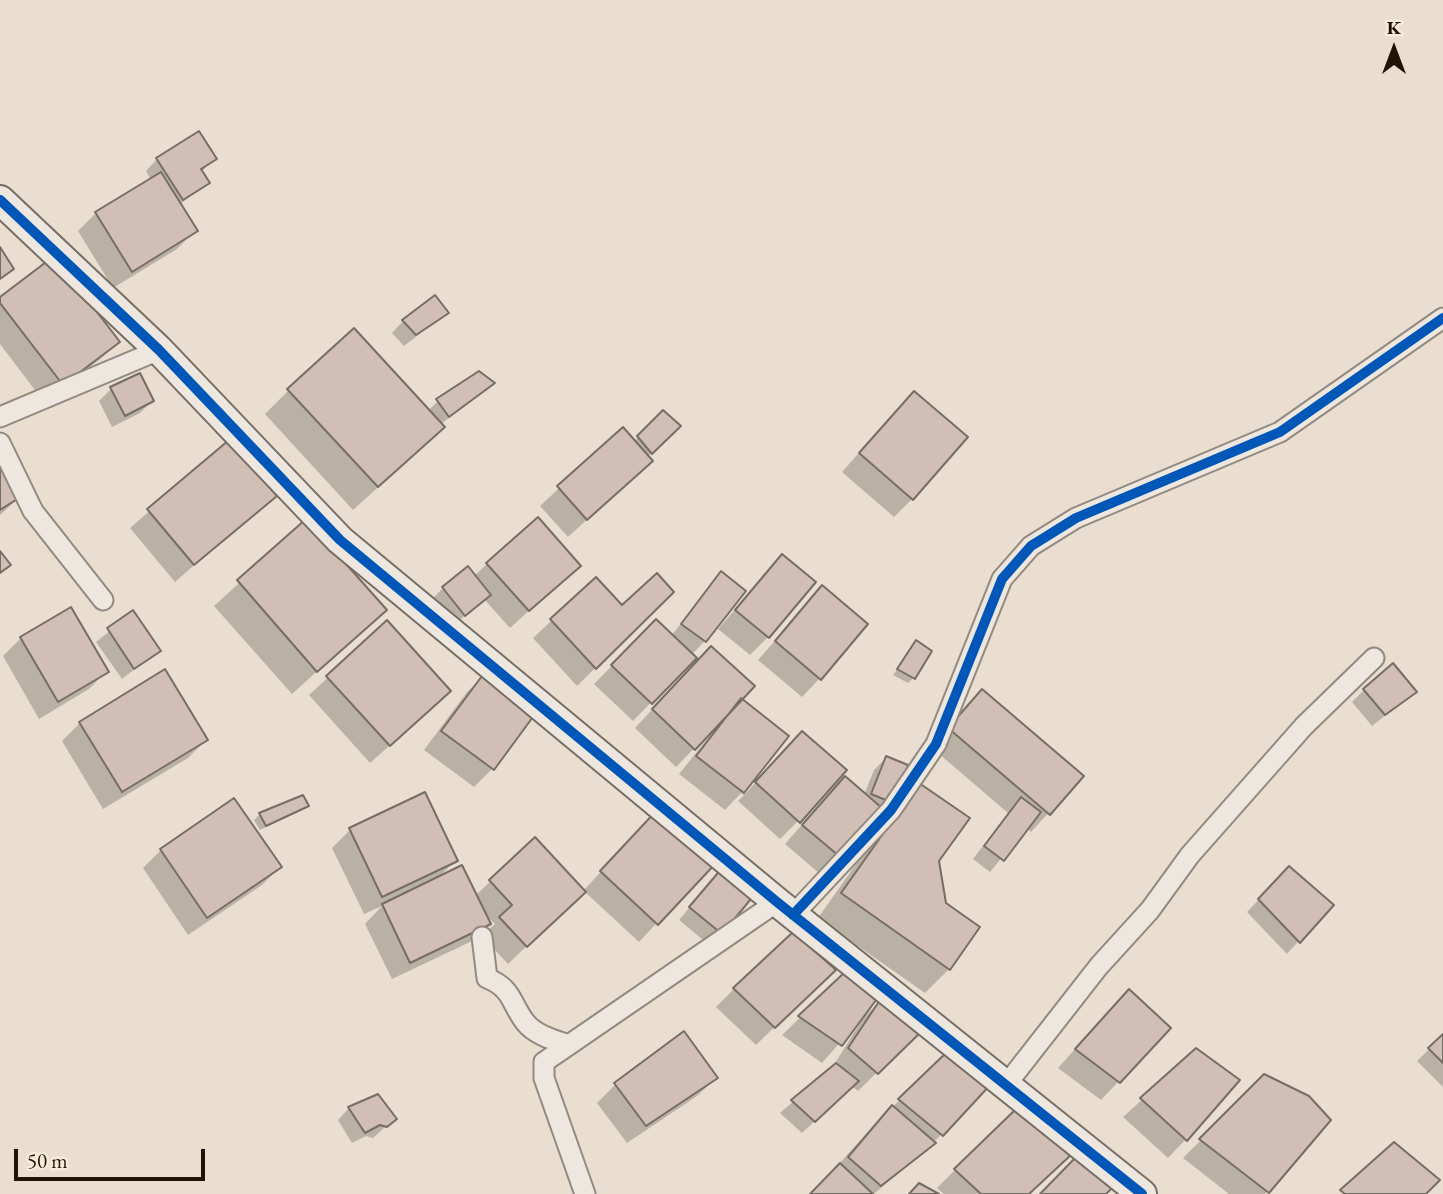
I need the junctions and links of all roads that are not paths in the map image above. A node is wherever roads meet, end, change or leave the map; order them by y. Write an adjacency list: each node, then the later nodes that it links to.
1 (0, 200): 3 (street)
2 (1443, 318): 8 (street)
3 (159, 350): 4 (street); 8 (street)
4 (0, 417)
5 (0, 443): 6 (street)
6 (103, 600)
7 (1374, 657): 11 (street)
8 (785, 908): 10 (street); 11 (street)
9 (482, 937): 10 (street)
10 (569, 1045): 12 (street)
11 (1006, 1085): 13 (street)
12 (585, 1194)
13 (1142, 1194)

